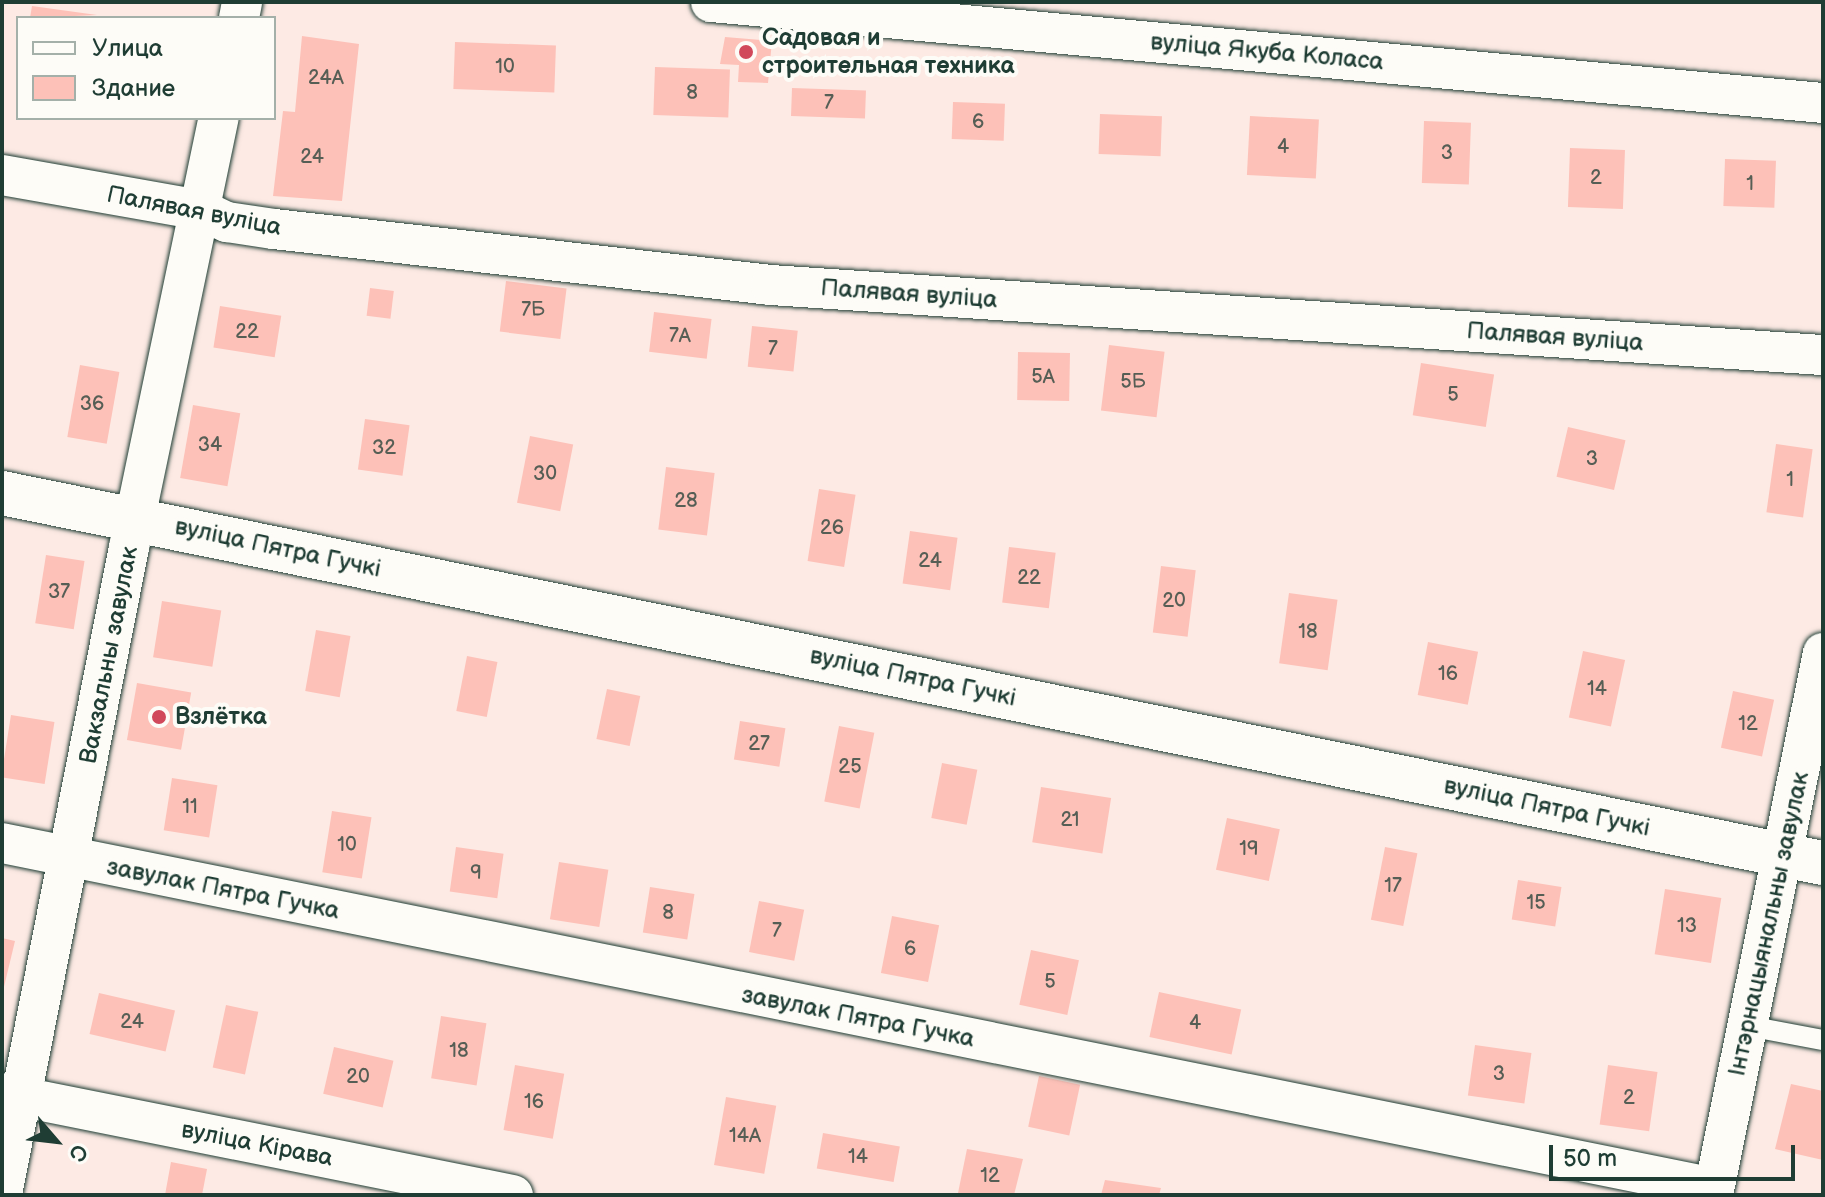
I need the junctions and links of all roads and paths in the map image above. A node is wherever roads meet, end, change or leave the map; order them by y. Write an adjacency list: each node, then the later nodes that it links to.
1 (711, 2): 2 (street, вуліца Якуба Коласа)
2 (1823, 103)
3 (219, 120): 5 (street, Вакзальны завулак)
4 (2, 175): 5 (street, Палявая вуліца)
5 (201, 210): 6 (street, Палявая вуліца); 8 (street, Вакзальны завулак)
6 (1823, 355)
7 (2, 493): 8 (street, вуліца Пятра Гучкі)
8 (135, 518): 11 (street, Вакзальны завулак); 12 (street, вуліца Пятра Гучкі)
9 (1823, 653): 12 (street, Інтэрнацыянальны завулак)
10 (2, 843): 11 (street, завулак Пятра Гучка)
11 (71, 859): 15 (street, Вакзальны завулак); 16 (street, завулак Пятра Гучка)
12 (1804, 860): 13 (street, Інтэрнацыянальны завулак)
13 (1748, 1026): 14 (lane); 16 (street, Інтэрнацыянальны завулак)
14 (1823, 1040)
15 (12, 1095): 17 (street, Вакзальны завулак); 18 (street, вуліца Кірава)
16 (1714, 1192)
17 (2, 1194)
18 (513, 1195)

